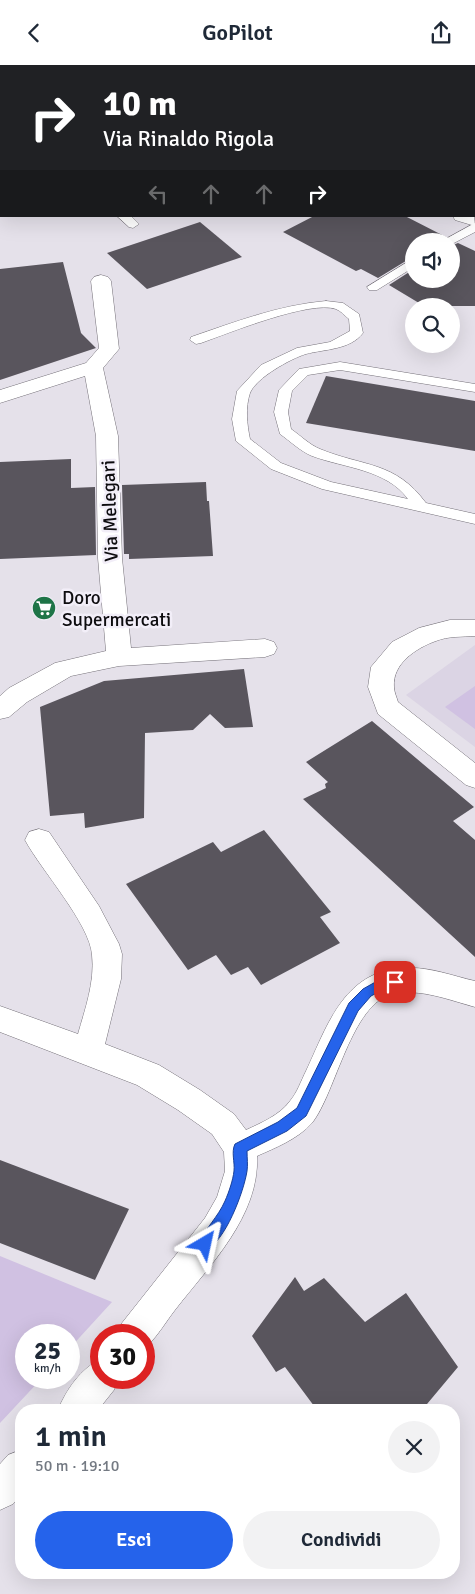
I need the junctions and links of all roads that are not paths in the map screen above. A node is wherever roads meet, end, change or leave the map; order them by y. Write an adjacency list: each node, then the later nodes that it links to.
1 (475, 227): 2 (lane)
2 (460, 235)
3 (405, 267): 5 (lane)
4 (101, 281): 7 (street)
5 (373, 287)
6 (196, 340): 10 (lane)
7 (93, 367): 9 (street); 14 (street, Via Melegari)
8 (475, 388): 10 (lane)
9 (0, 397)
10 (421, 507): 11 (lane)
11 (475, 519)
12 (475, 628): 16 (street)
13 (265, 648): 14 (street)
14 (119, 657): 15 (street)
15 (0, 710)
16 (475, 778)
17 (39, 840): 20 (street)
18 (475, 994): 21 (street)
19 (0, 1019): 20 (street)
20 (88, 1051): 21 (street)
21 (240, 1148): 22 (street)
22 (143, 1324)
23 (93, 1389): 24 (street)
24 (81, 1404)
25 (15, 1475): 26 (street)
26 (0, 1491)

